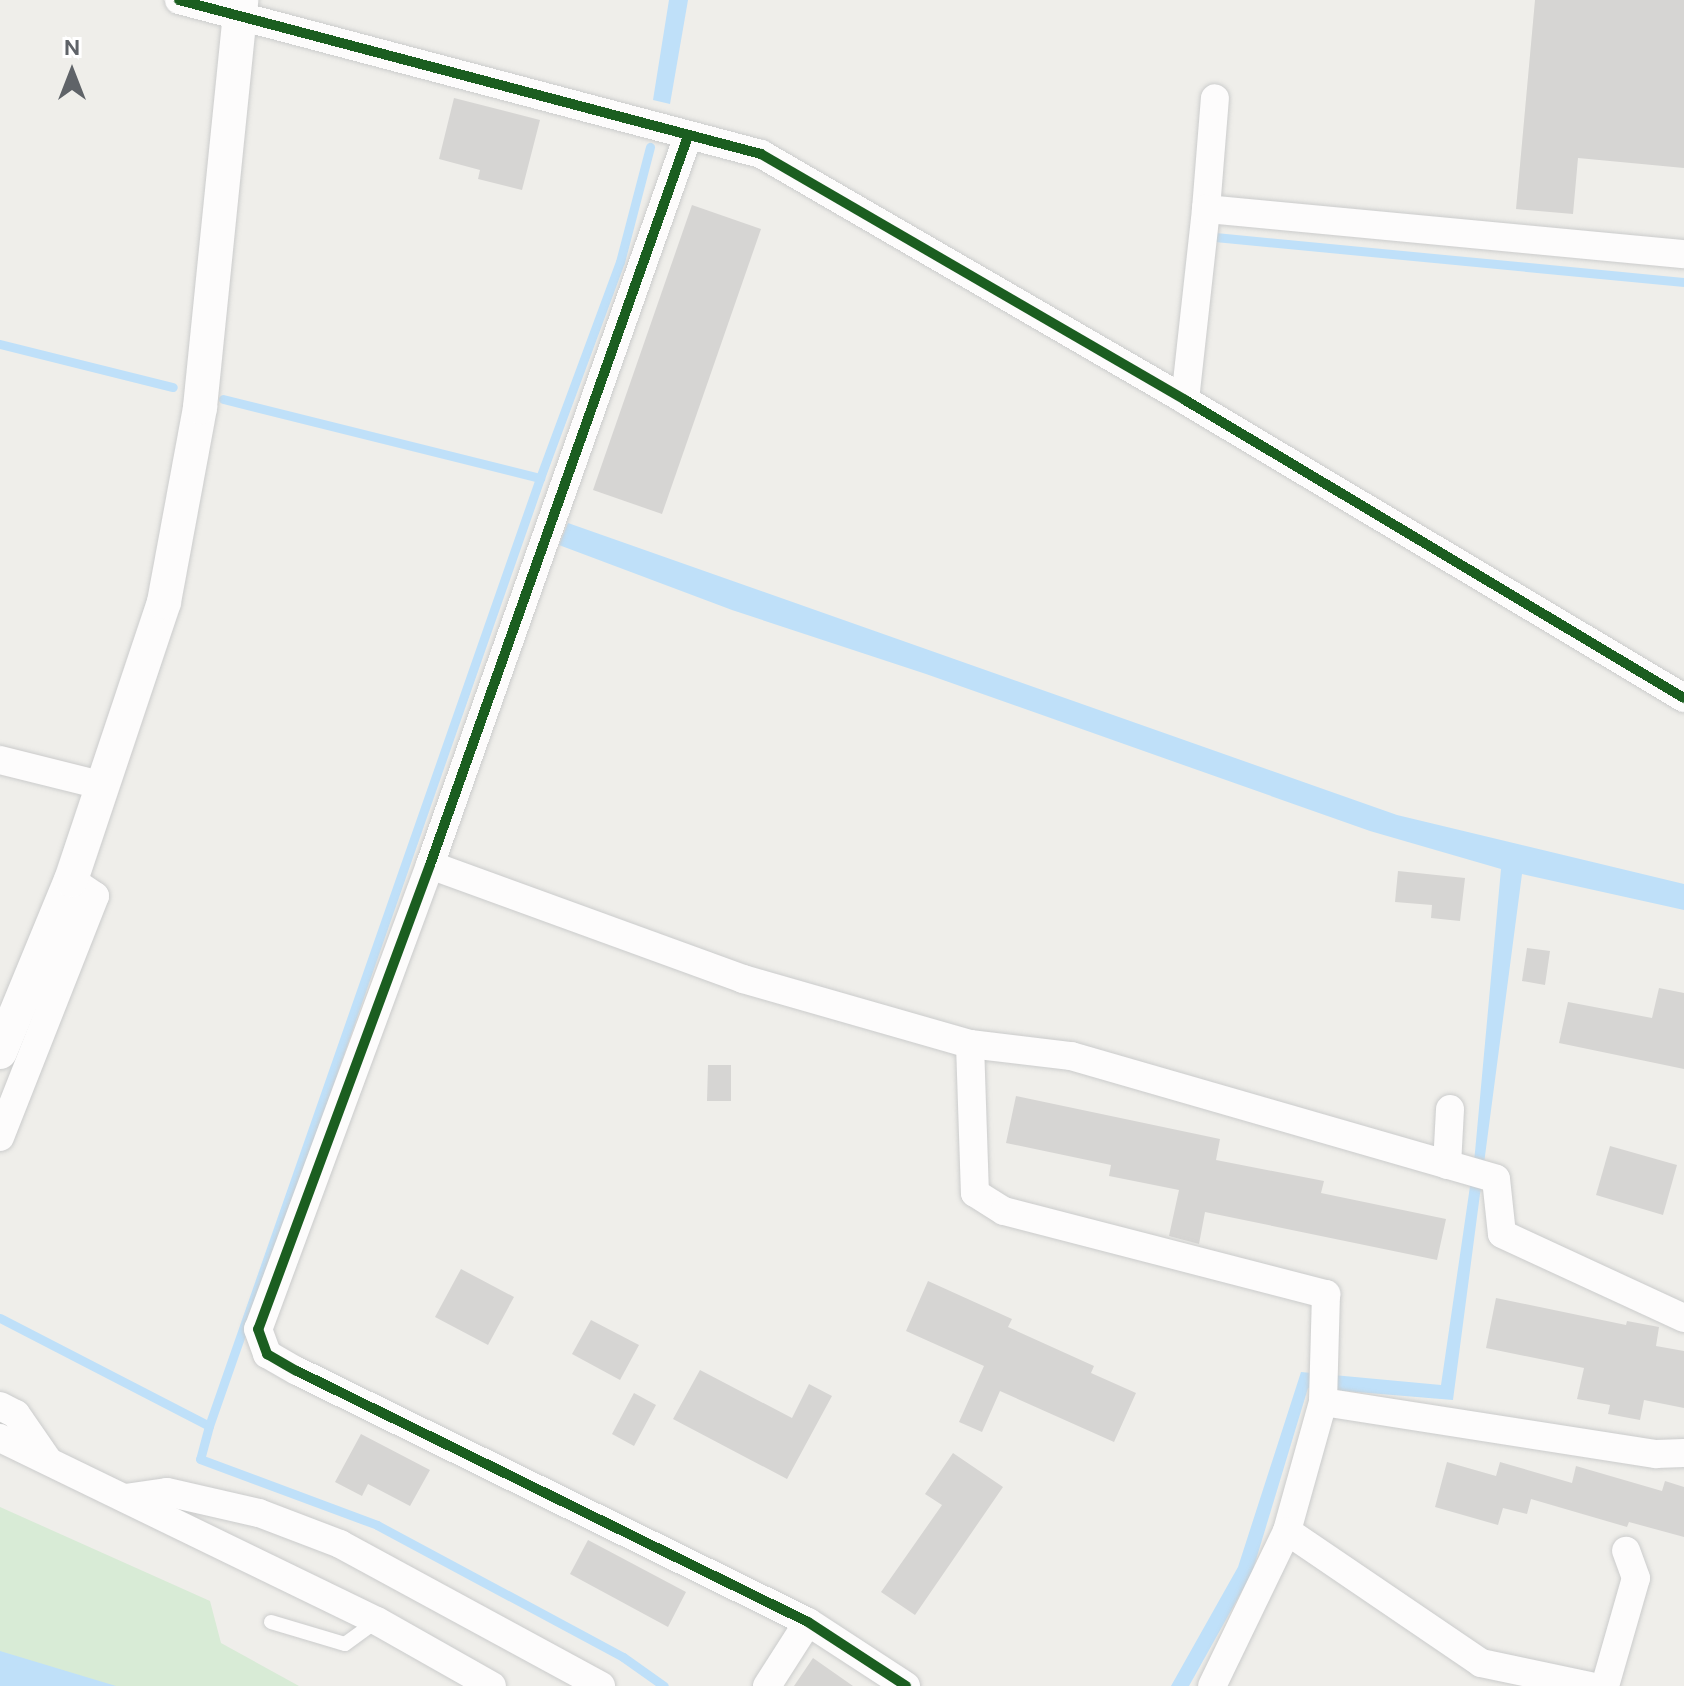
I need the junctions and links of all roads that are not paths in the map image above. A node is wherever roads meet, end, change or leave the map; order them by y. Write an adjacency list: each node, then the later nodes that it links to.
1 (179, 0): 2 (street)
2 (240, 8): 4 (street); 10 (street)
3 (1215, 98): 5 (street)
4 (688, 136): 7 (street); 11 (street)
5 (1206, 209): 6 (street); 7 (street)
6 (1684, 254)
7 (1185, 400): 8 (street)
8 (1684, 698)
9 (0, 760): 10 (street)
10 (104, 786): 12 (street)
11 (430, 865): 14 (street); 29 (street)
12 (71, 880): 13 (street); 16 (street)
13 (6, 1037)
14 (970, 1044): 17 (street); 19 (street)
15 (1450, 1109): 17 (street)
16 (0, 1137)
17 (1454, 1166): 18 (street)
18 (1684, 1318)
19 (1323, 1402): 22 (street); 25 (street)
20 (0, 1406): 23 (street)
21 (0, 1438): 23 (street)
22 (1684, 1453)
23 (47, 1459): 24 (street)
24 (125, 1498): 27 (street); 31 (street)
25 (1287, 1531): 34 (street); 35 (street)
26 (1626, 1551): 36 (street)
27 (377, 1621): 28 (lane); 30 (street)
28 (271, 1622)
29 (808, 1622): 32 (street); 33 (street)
30 (478, 1682)
31 (601, 1686)
32 (767, 1686)
33 (906, 1686)
34 (1212, 1686)
35 (1590, 1686)
36 (1605, 1686)

